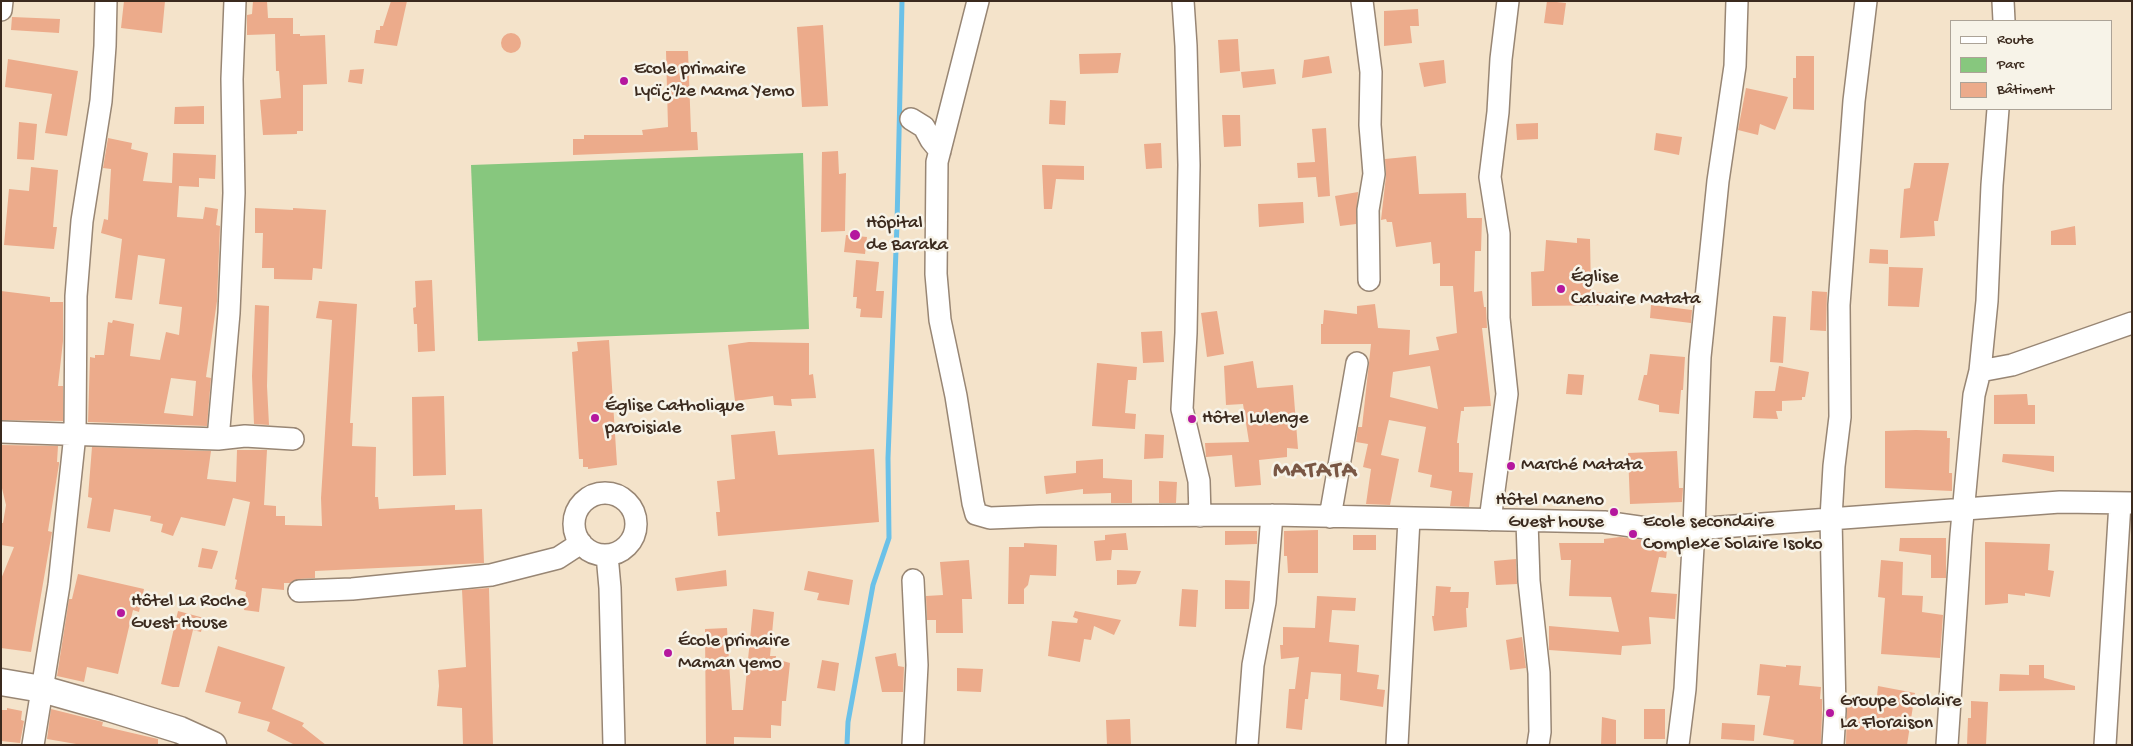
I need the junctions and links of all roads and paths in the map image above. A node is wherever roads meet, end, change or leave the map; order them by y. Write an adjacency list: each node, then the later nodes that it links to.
1 (2, 1): 11 (street)
2 (106, 1): 21 (street)
3 (236, 1): 22 (street)
4 (978, 1): 15 (street)
5 (1182, 1): 27 (street)
6 (1362, 1): 16 (street)
7 (1508, 1): 31 (street)
8 (1738, 1): 33 (street)
9 (1866, 1): 29 (street)
10 (2003, 1): 12 (street)
11 (1, 10)
12 (2004, 20)
13 (1998, 110): 19 (street)
14 (911, 119): 15 (street)
15 (940, 151): 27 (street)
16 (1369, 280)
17 (2132, 323): 19 (street)
18 (1357, 363): 28 (street)
19 (1980, 371): 25 (street)
20 (1, 432): 21 (street)
21 (75, 434): 22 (street); 39 (street)
22 (218, 439): 23 (street)
23 (293, 439)
24 (2126, 503): 25 (street); 50 (street)
25 (1964, 508): 29 (street); 49 (street)
26 (1272, 515): 27 (street); 28 (street); 44 (street)
27 (1200, 516)
28 (1330, 517): 30 (street)
29 (1832, 518): 33 (street); 48 (street)
30 (1409, 519): 31 (street); 45 (street)
31 (1490, 520): 32 (street)
32 (1527, 521): 33 (street); 46 (street)
33 (1694, 530): 47 (street)
34 (581, 543): 35 (street); 35 (street); 37 (street)
35 (607, 555): 42 (street)
36 (913, 580): 43 (street)
37 (299, 591)
38 (1, 682): 39 (street)
39 (42, 689): 40 (street); 41 (street)
40 (33, 745)
41 (213, 745)
42 (614, 745)
43 (913, 745)
44 (1247, 745)
45 (1397, 745)
46 (1538, 745)
47 (1678, 745)
48 (1833, 745)
49 (1947, 745)
50 (2105, 745)

